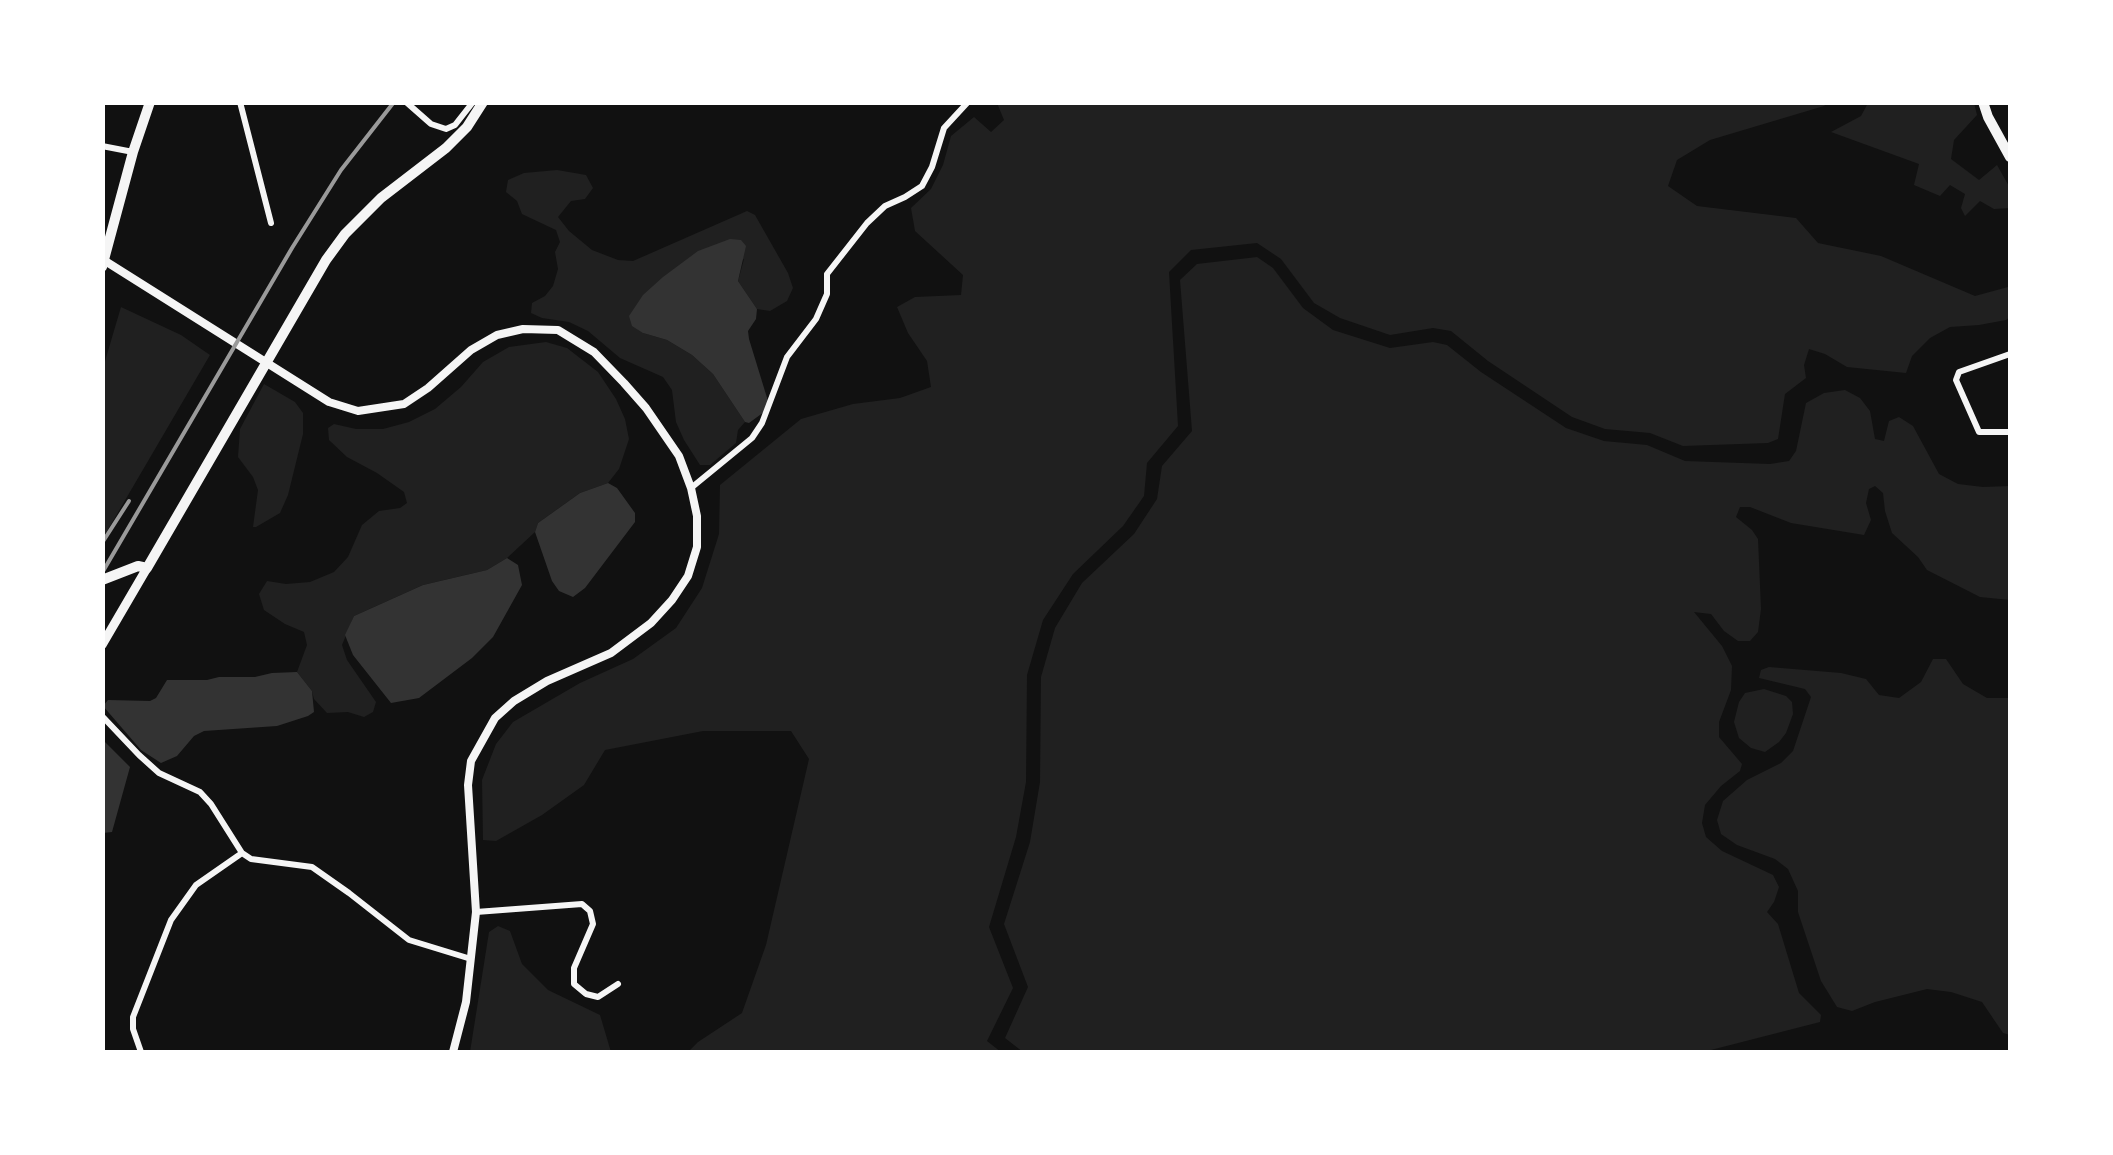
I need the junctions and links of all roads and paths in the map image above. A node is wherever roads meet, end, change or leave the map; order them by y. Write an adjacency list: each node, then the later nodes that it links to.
1 (150, 102): 9 (main road)
2 (240, 102): 11 (street)
3 (406, 102): 4 (street)
4 (474, 102)
5 (483, 102): 17 (main road)
6 (968, 102): 16 (street)
7 (1983, 102): 10 (main road)
8 (102, 146): 9 (street)
9 (133, 152): 13 (main road)
10 (2010, 156)
11 (271, 224)
12 (102, 259): 16 (street)
13 (102, 267)
14 (2010, 354): 15 (street)
15 (2010, 432)
16 (691, 488): 22 (street)
17 (147, 568): 18 (main road); 19 (main road)
18 (102, 580)
19 (102, 645)
20 (102, 716): 21 (street)
21 (242, 854): 23 (street); 25 (street)
22 (476, 912): 23 (street); 24 (street)
23 (471, 959): 26 (street)
24 (618, 984)
25 (141, 1052)
26 (453, 1052)

